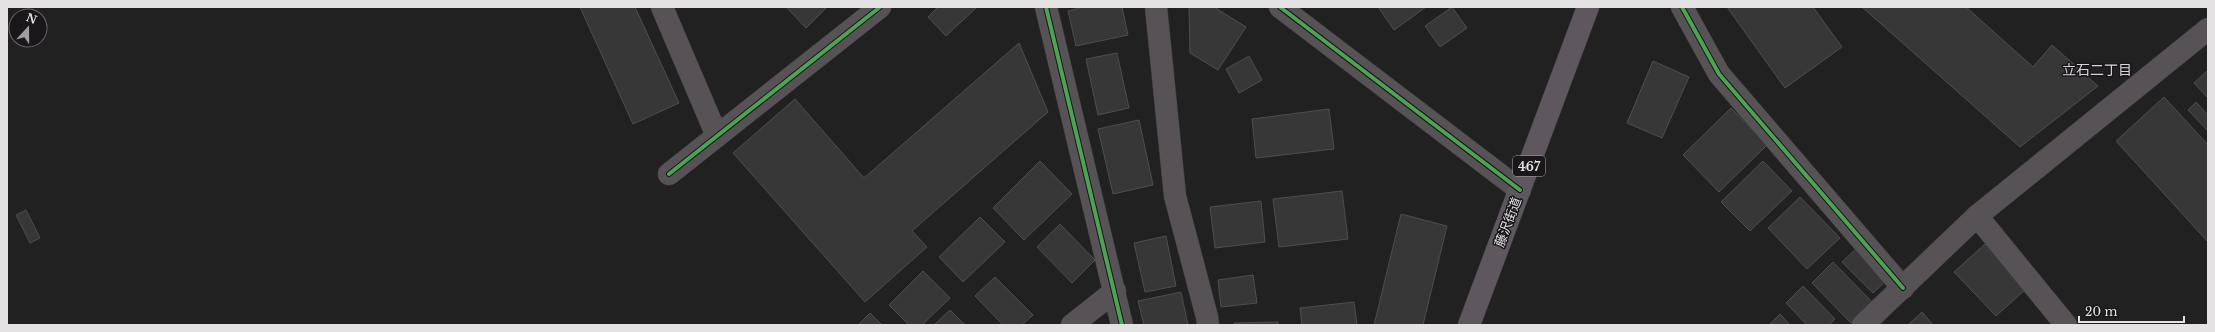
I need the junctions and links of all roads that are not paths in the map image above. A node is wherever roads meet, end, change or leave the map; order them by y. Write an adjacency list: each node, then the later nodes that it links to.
1 (662, 7): 9 (street)
2 (880, 7): 9 (street)
3 (1046, 7): 14 (street)
4 (1156, 7): 17 (street)
5 (1280, 7): 11 (street)
6 (1588, 7): 11 (highway, 藤沢街道 / 467)
7 (1682, 7): 13 (street)
8 (2208, 29): 12 (street)
9 (717, 136): 10 (street)
10 (669, 174)
11 (1520, 190): 18 (highway, 藤沢街道 / 467)
12 (1977, 216): 13 (street); 20 (street)
13 (1903, 288): 19 (street)
14 (1115, 291): 15 (street); 16 (street)
15 (1072, 325)
16 (1122, 325)
17 (1208, 325)
18 (1469, 325)
19 (1863, 325)
20 (2066, 325)

